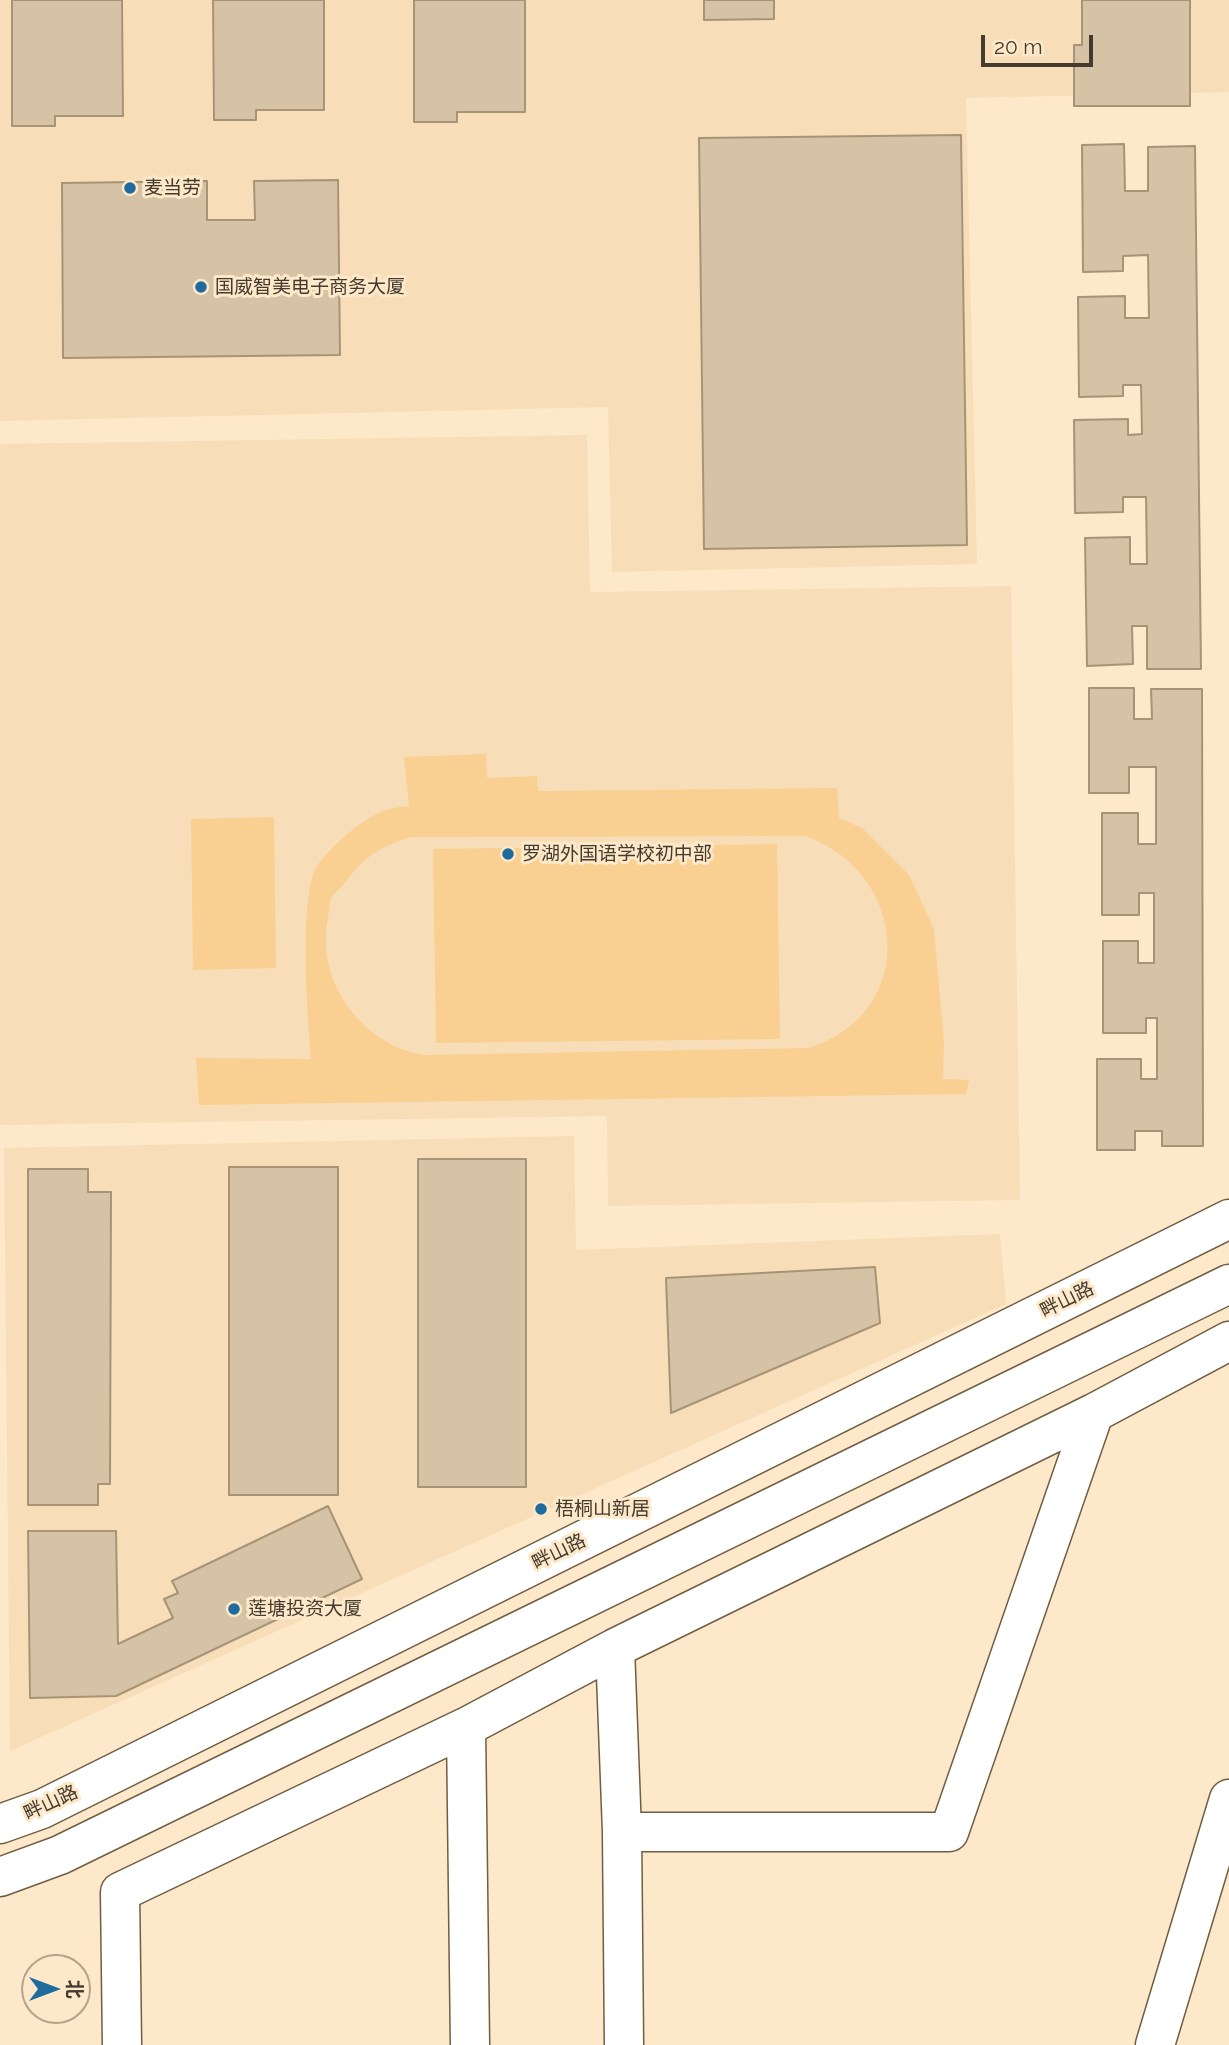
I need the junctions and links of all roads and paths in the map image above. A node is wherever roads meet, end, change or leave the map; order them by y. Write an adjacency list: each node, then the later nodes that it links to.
1 (1229, 1219): 8 (street, 畔山路)
2 (1229, 1284): 10 (street)
3 (1229, 1341): 4 (street)
4 (1094, 1413): 5 (street); 9 (street)
5 (615, 1648): 6 (street); 9 (street)
6 (466, 1727): 11 (street); 12 (street)
7 (1229, 1799): 14 (street)
8 (0, 1824)
9 (622, 1832): 13 (street)
10 (0, 1877)
11 (122, 2045)
12 (471, 2045)
13 (624, 2045)
14 (1155, 2045)

